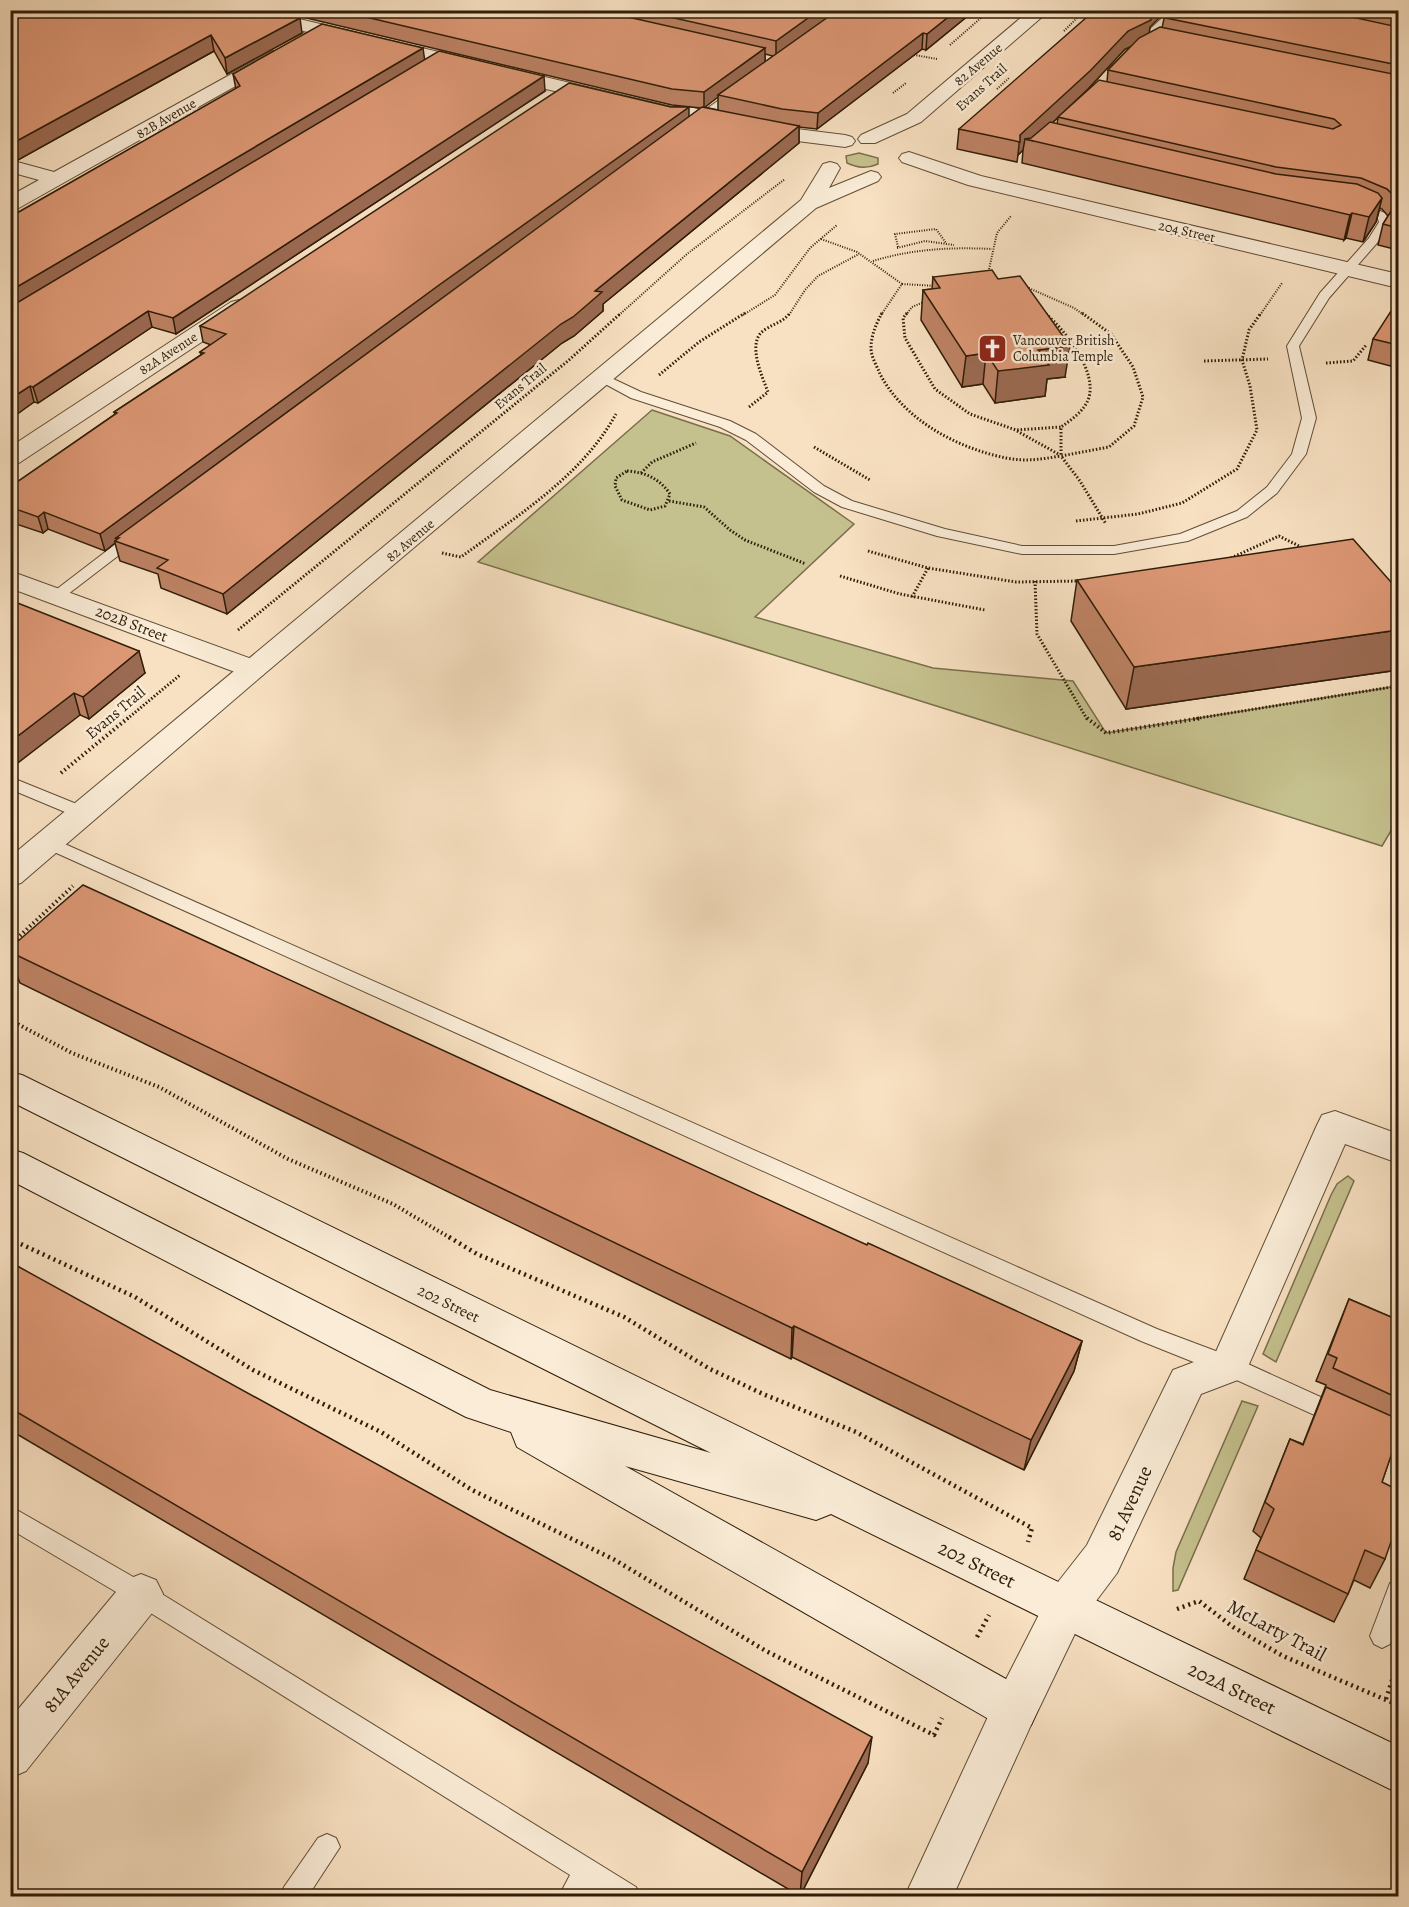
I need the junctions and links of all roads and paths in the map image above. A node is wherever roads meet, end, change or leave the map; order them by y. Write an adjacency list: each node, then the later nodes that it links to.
1 (236, 10): 6 (street)
2 (990, 10): 10 (path)
3 (1041, 10): 23 (street, 82 Avenue)
4 (1085, 10): 7 (path)
5 (1177, 10): 8 (lane)
6 (321, 30): 19 (street); 31 (street, 82B Avenue)
7 (1056, 36)
8 (1156, 41): 9 (lane); 11 (lane)
9 (1167, 44)
10 (947, 48)
11 (1131, 53)
12 (906, 54): 14 (path)
13 (942, 54): 14 (path)
14 (938, 59): 15 (path)
15 (931, 64)
16 (1012, 74): 20 (path, Evans Trail)
17 (910, 79): 21 (path)
18 (744, 86): 24 (lane)
19 (565, 89): 22 (street); 24 (street)
20 (994, 91)
21 (891, 96)
22 (542, 105)
23 (914, 118): 25 (street, 82 Avenue); 29 (street)
24 (696, 122): 26 (street); 27 (street)
25 (868, 139): 26 (street); 29 (street)
26 (845, 141): 27 (street)
27 (826, 163): 29 (street); 33 (street, 82 Avenue)
28 (10, 166): 31 (street)
29 (893, 167): 33 (street, 82 Avenue); 47 (street, 204 Street)
30 (792, 174): 86 (path, Evans Trail)
31 (56, 179): 34 (street, 82B Avenue)
32 (1344, 202): 38 (lane)
33 (809, 204): 62 (street, 82 Avenue)
34 (10, 205)
35 (1013, 214): 43 (path)
36 (844, 219): 39 (path)
37 (1398, 220): 38 (lane)
38 (1385, 222): 47 (lane)
39 (820, 238): 44 (path); 63 (path)
40 (946, 243): 41 (path); 42 (path); 42 (path)
41 (960, 247): 43 (path); 45 (path)
42 (898, 248): 45 (path)
43 (992, 249): 48 (path)
44 (859, 254): 46 (path); 64 (path)
45 (895, 254): 46 (path)
46 (873, 261): 51 (path)
47 (1346, 269): 49 (street, 204 Street); 58 (lane)
48 (980, 279)
49 (1398, 281)
50 (1283, 282): 60 (path)
51 (902, 284): 53 (path); 68 (path)
52 (1019, 284): 68 (path)
53 (946, 286)
54 (255, 297): 69 (street, 82A Avenue)
55 (930, 300): 67 (path)
56 (1043, 312): 66 (path)
57 (1367, 344): 58 (path)
58 (1296, 358): 75 (lane)
59 (1269, 359): 60 (path)
60 (1242, 360): 61 (path); 71 (path)
61 (1204, 361)
62 (602, 379): 74 (street, 82 Avenue); 75 (lane)
63 (655, 380)
64 (746, 409)
65 (618, 412): 74 (path)
66 (1061, 427): 67 (path); 68 (path)
67 (1016, 430): 68 (path)
68 (1061, 456): 71 (path)
69 (10, 458)
70 (669, 501): 70 (path); 78 (path)
71 (1101, 519): 72 (path); 75 (path)
72 (1067, 521)
73 (144, 530): 83 (lane)
74 (402, 547): 88 (street, 82 Avenue)
75 (1128, 547)
76 (1311, 552): 77 (path)
77 (1230, 558)
78 (806, 564)
79 (928, 568): 84 (path)
80 (840, 576): 84 (path)
81 (10, 579): 83 (street, 202B Street)
82 (1035, 581): 89 (path)
83 (58, 595): 88 (street, 202B Street)
84 (912, 597): 85 (path)
85 (985, 610)
86 (237, 631)
87 (187, 669): 90 (path, Evans Trail)
88 (253, 669): 92 (street, 82 Avenue)
89 (1398, 686)
90 (59, 774)
91 (10, 782): 92 (lane)
92 (83, 813): 93 (street, 82 Avenue)
93 (49, 843): 94 (lane); 95 (street, 82 Avenue)
94 (97, 865): 96 (path); 102 (lane)
95 (10, 875)
96 (10, 945)
97 (10, 1020): 107 (path)
98 (10, 1084): 106 (street, 202 Street)
99 (1398, 1149): 102 (street)
100 (10, 1164): 103 (street, 202 Street)
101 (10, 1239): 114 (path)
102 (1228, 1366): 104 (lane); 110 (street, 81 Avenue)
103 (480, 1405): 106 (street, 202 Street); 114 (street)
104 (1359, 1424)
105 (10, 1516): 109 (lane)
106 (888, 1521): 107 (street, 202 Street)
107 (1007, 1579): 110 (street, 202 Street); 114 (path)
108 (1398, 1591): 112 (lane)
109 (141, 1594): 118 (street, 81A Avenue); 121 (lane)
110 (1066, 1606): 117 (street, 81 Avenue); 119 (street, 202A Street)
111 (1177, 1609): 115 (path, McLarty Trail)
112 (1382, 1636)
113 (1398, 1661): 115 (path)
114 (957, 1678): 117 (street)
115 (1386, 1699): 116 (path, McLarty Trail)
116 (1398, 1705)
117 (1015, 1709): 125 (street, 81 Avenue)
118 (10, 1755)
119 (1398, 1770)
120 (327, 1847): 122 (lane)
121 (587, 1872): 123 (lane); 124 (lane)
122 (293, 1896)
123 (572, 1896)
124 (627, 1896)
125 (929, 1896)

